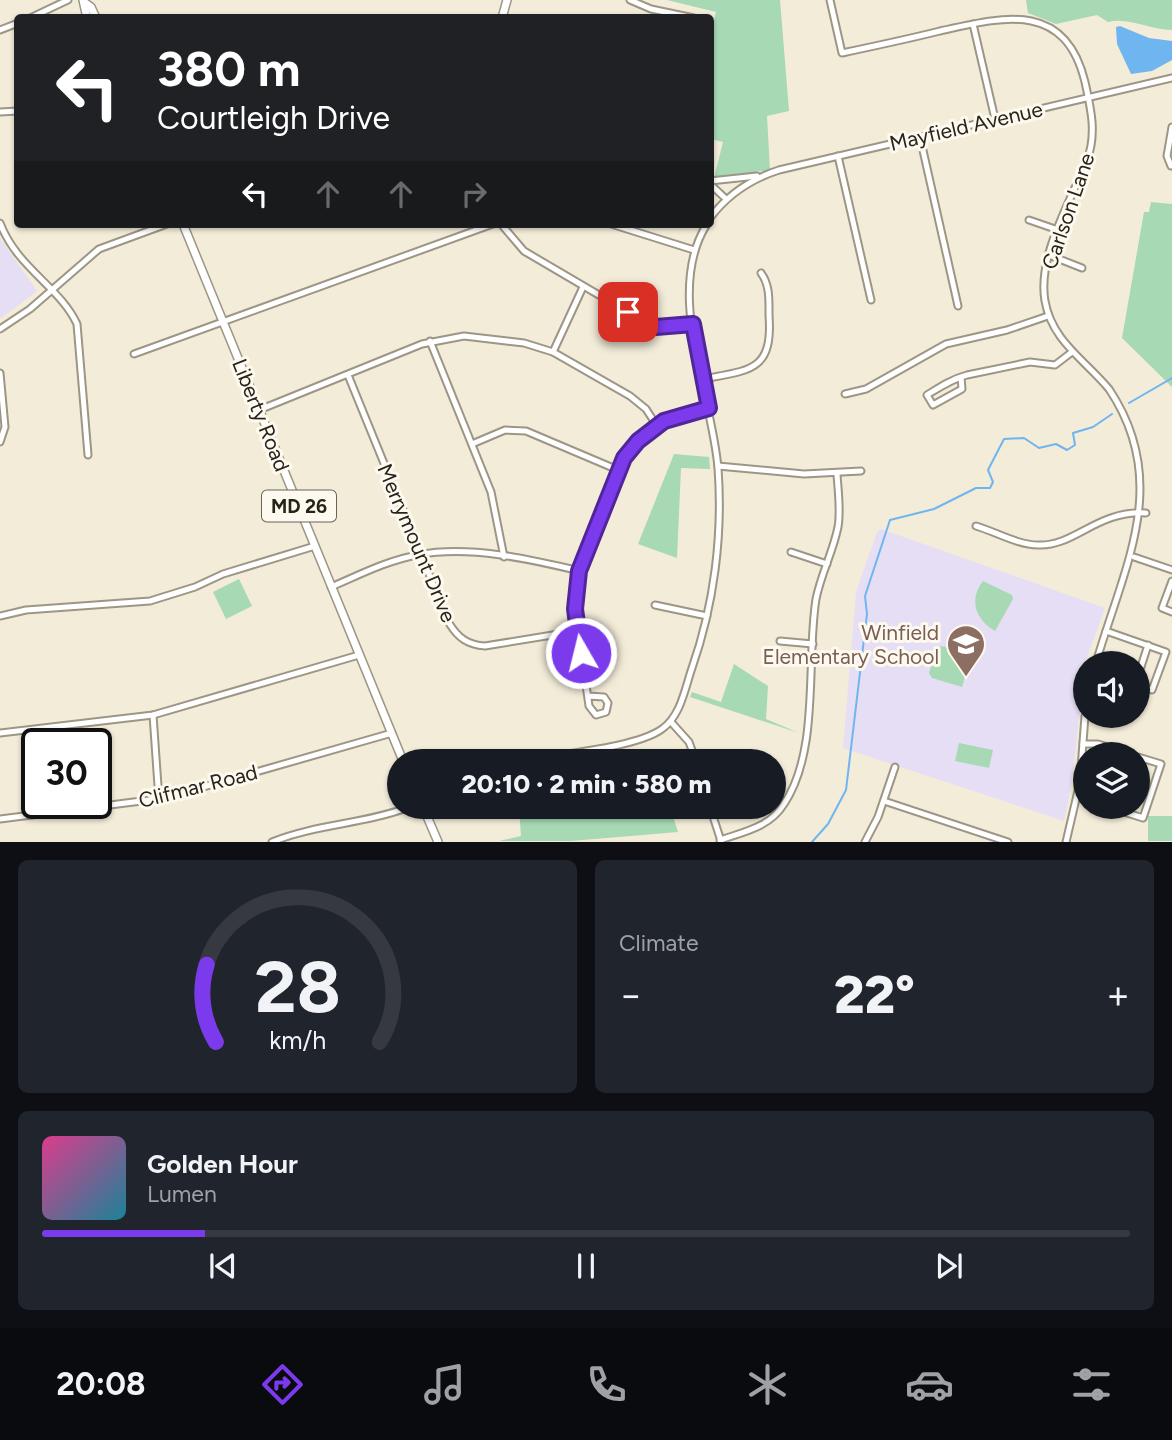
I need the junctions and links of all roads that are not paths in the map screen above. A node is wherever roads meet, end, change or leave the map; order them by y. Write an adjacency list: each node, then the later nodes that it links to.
1 (68, 0): 4 (street)
2 (630, 0): 5 (street)
3 (830, 0): 6 (street, Carlson Lane)
4 (38, 14)
5 (675, 14)
6 (973, 24): 8 (street, Carlson Lane); 9 (street)
7 (1172, 78): 8 (street, Mayfield Avenue)
8 (1089, 97): 9 (street, Mayfield Avenue); 27 (street, Carlson Lane)
9 (995, 118): 11 (street, Mayfield Avenue)
10 (1172, 127): 13 (street)
11 (920, 137): 12 (street, Mayfield Avenue); 35 (street)
12 (838, 156): 14 (street, Mayfield Avenue); 34 (street)
13 (1171, 166)
14 (760, 176): 15 (street, Mayfield Avenue); 17 (street, Mayfield Avenue)
15 (714, 182)
16 (714, 187): 17 (street, Mayfield Avenue)
17 (726, 199): 18 (street)
18 (714, 213)
19 (1029, 220): 27 (street)
20 (0, 223): 33 (street)
21 (156, 228): 33 (street)
22 (185, 228): 37 (main road, Liberty Road / MD 26)
23 (482, 228): 37 (street)
24 (505, 228): 32 (street)
25 (624, 228): 28 (street)
26 (705, 228): 28 (street)
27 (1058, 230): 29 (street, Carlson Lane)
28 (694, 250): 38 (street)
29 (1049, 255): 30 (street); 36 (street, Carlson Lane)
30 (1082, 268)
31 (761, 273): 47 (street)
32 (583, 286): 38 (street); 41 (street)
33 (49, 290): 39 (street); 54 (street)
34 (871, 300)
35 (958, 306)
36 (1048, 316): 42 (street, Carlson Lane); 48 (street)
37 (222, 320): 43 (street); 50 (main road, Liberty Road / MD 26)
38 (693, 324): 47 (street)
39 (0, 329)
40 (430, 341): 41 (street); 45 (street); 53 (street)
41 (553, 352): 51 (street)
42 (1072, 352): 46 (street); 59 (street, Carlson Lane)
43 (134, 354)
44 (0, 373): 52 (street)
45 (348, 374): 50 (street); 63 (street, Merrymount Drive)
46 (961, 377): 46 (street)
47 (703, 379): 49 (street)
48 (845, 394)
49 (709, 408): 51 (street); 55 (street)
50 (259, 411): 61 (main road, Liberty Road / MD 26)
51 (657, 426): 56 (street)
52 (0, 442)
53 (472, 444): 56 (street); 64 (street)
54 (88, 455)
55 (718, 466): 58 (street); 74 (street)
56 (618, 470): 68 (street)
57 (861, 471): 58 (street)
58 (837, 474): 66 (street)
59 (1146, 513): 60 (street); 65 (street, Carlson Lane)
60 (976, 526)
61 (315, 546): 70 (main road, Liberty Road / MD 26); 73 (street)
62 (792, 552): 66 (street)
63 (420, 554): 64 (street); 70 (street); 75 (street, Merrymount Drive)
64 (504, 557): 68 (street)
65 (1134, 557): 67 (street); 76 (street, Carlson Lane)
66 (827, 564): 78 (street)
67 (1172, 570)
68 (579, 571): 75 (street)
69 (1172, 581): 72 (street)
70 (331, 587): 82 (main road, Liberty Road / MD 26)
71 (654, 605): 74 (street)
72 (1172, 612)
73 (0, 616)
74 (706, 616): 86 (street)
75 (577, 631): 84 (street)
76 (1106, 631): 79 (street); 80 (street, Carlson Lane)
77 (780, 641): 78 (street)
78 (813, 644): 102 (street)
79 (1148, 645): 81 (street); 83 (street)
80 (1100, 651)
81 (1146, 651)
82 (359, 655): 85 (street); 88 (main road, Liberty Road / MD 26)
83 (1150, 689)
84 (588, 696): 84 (street)
85 (153, 715): 87 (street); 95 (street)
86 (671, 722): 90 (street); 91 (street)
87 (0, 733)
88 (392, 733): 89 (main road, Liberty Road / MD 26); 95 (street, Clifmar Road)
89 (399, 749)
90 (584, 749)
91 (692, 749)
92 (1150, 761): 94 (street)
93 (895, 767): 96 (street)
94 (1150, 797)
95 (159, 800): 99 (street, Clifmar Road)
96 (884, 801): 105 (street); 106 (street)
97 (387, 815): 103 (street)
98 (1073, 818): 107 (street)
99 (0, 819)
100 (428, 819): 104 (main road)
101 (714, 819): 102 (street)
102 (721, 841)
103 (272, 842)
104 (438, 842)
105 (865, 842)
106 (1008, 842)
107 (1066, 842)

